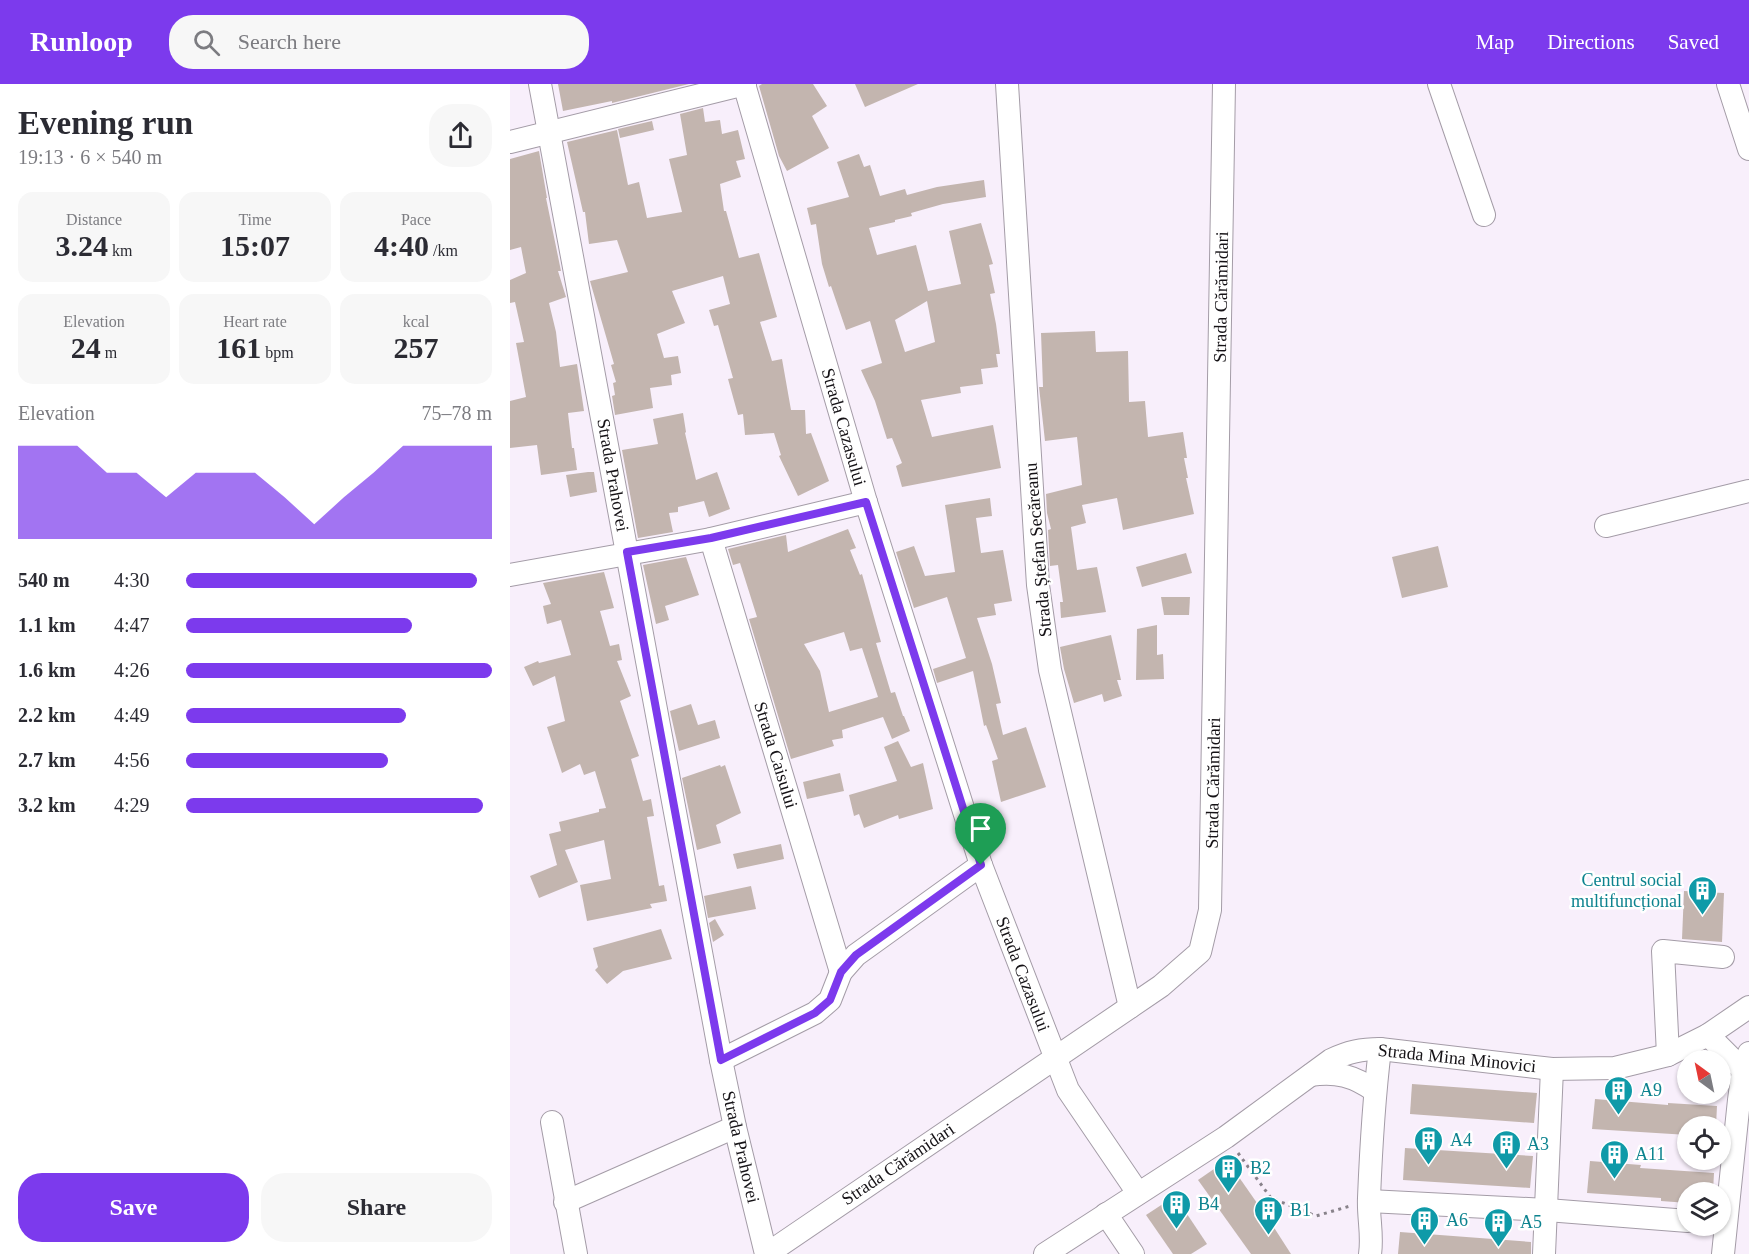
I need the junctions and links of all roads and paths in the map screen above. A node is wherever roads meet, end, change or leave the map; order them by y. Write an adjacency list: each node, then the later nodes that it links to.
1 (540, 84): 7 (street, Strada Prahovei)
2 (744, 84): 7 (street); 12 (street, Strada Cazasului)
3 (1007, 84): 20 (street, Strada Ștefan Secăreanu)
4 (1224, 84): 20 (street, Strada Cărămidari)
5 (1439, 84): 10 (street)
6 (1728, 84): 9 (street)
7 (549, 133): 8 (street); 15 (street, Strada Prahovei)
8 (510, 142)
9 (1749, 148)
10 (1484, 215)
11 (1749, 491): 13 (street)
12 (866, 502): 14 (street); 17 (street, Strada Cazasului)
13 (1606, 526)
14 (711, 538): 15 (street); 19 (street, Strada Caisului)
15 (627, 552): 16 (street); 26 (street, Strada Prahovei)
16 (510, 574)
17 (981, 865): 19 (street); 25 (street, Strada Cazasului)
18 (1723, 957): 24 (street)
19 (841, 972): 26 (street)
20 (1130, 1007): 25 (street, Strada Cărămidari)
21 (1749, 1008): 22 (street, Strada Mina Minovici)
22 (1708, 1035): 24 (street, Strada Mina Minovici); 27 (street)
23 (1380, 1048): 28 (street, Strada Mina Minovici); 29 (street, Strada Mina Minovici); 30 (street)
24 (1668, 1055): 28 (street, Strada Mina Minovici)
25 (1055, 1057): 35 (street, Strada Cazasului); 43 (street, Strada Cărămidari)
26 (721, 1060): 32 (street, Strada Prahovei)
27 (1746, 1061): 34 (street)
28 (1552, 1069): 38 (street)
29 (1311, 1075): 30 (street); 33 (street, Strada Mina Minovici)
30 (1375, 1091): 37 (street)
31 (552, 1122): 36 (street)
32 (735, 1127): 36 (street); 43 (street, Strada Prahovei)
33 (1226, 1137): 35 (street, Strada Mina Minovici); 37 (path)
34 (1729, 1182)
35 (1138, 1193): 39 (street, Strada Mina Minovici)
36 (565, 1202): 42 (street)
37 (1369, 1202): 38 (street); 46 (street)
38 (1546, 1210): 40 (street); 47 (street)
39 (1106, 1214): 44 (street, Strada Mina Minovici); 45 (street)
40 (1677, 1220)
41 (1723, 1236): 48 (street)
42 (576, 1254)
43 (767, 1254)
44 (1045, 1254)
45 (1133, 1254)
46 (1370, 1254)
47 (1544, 1254)
48 (1723, 1254)

